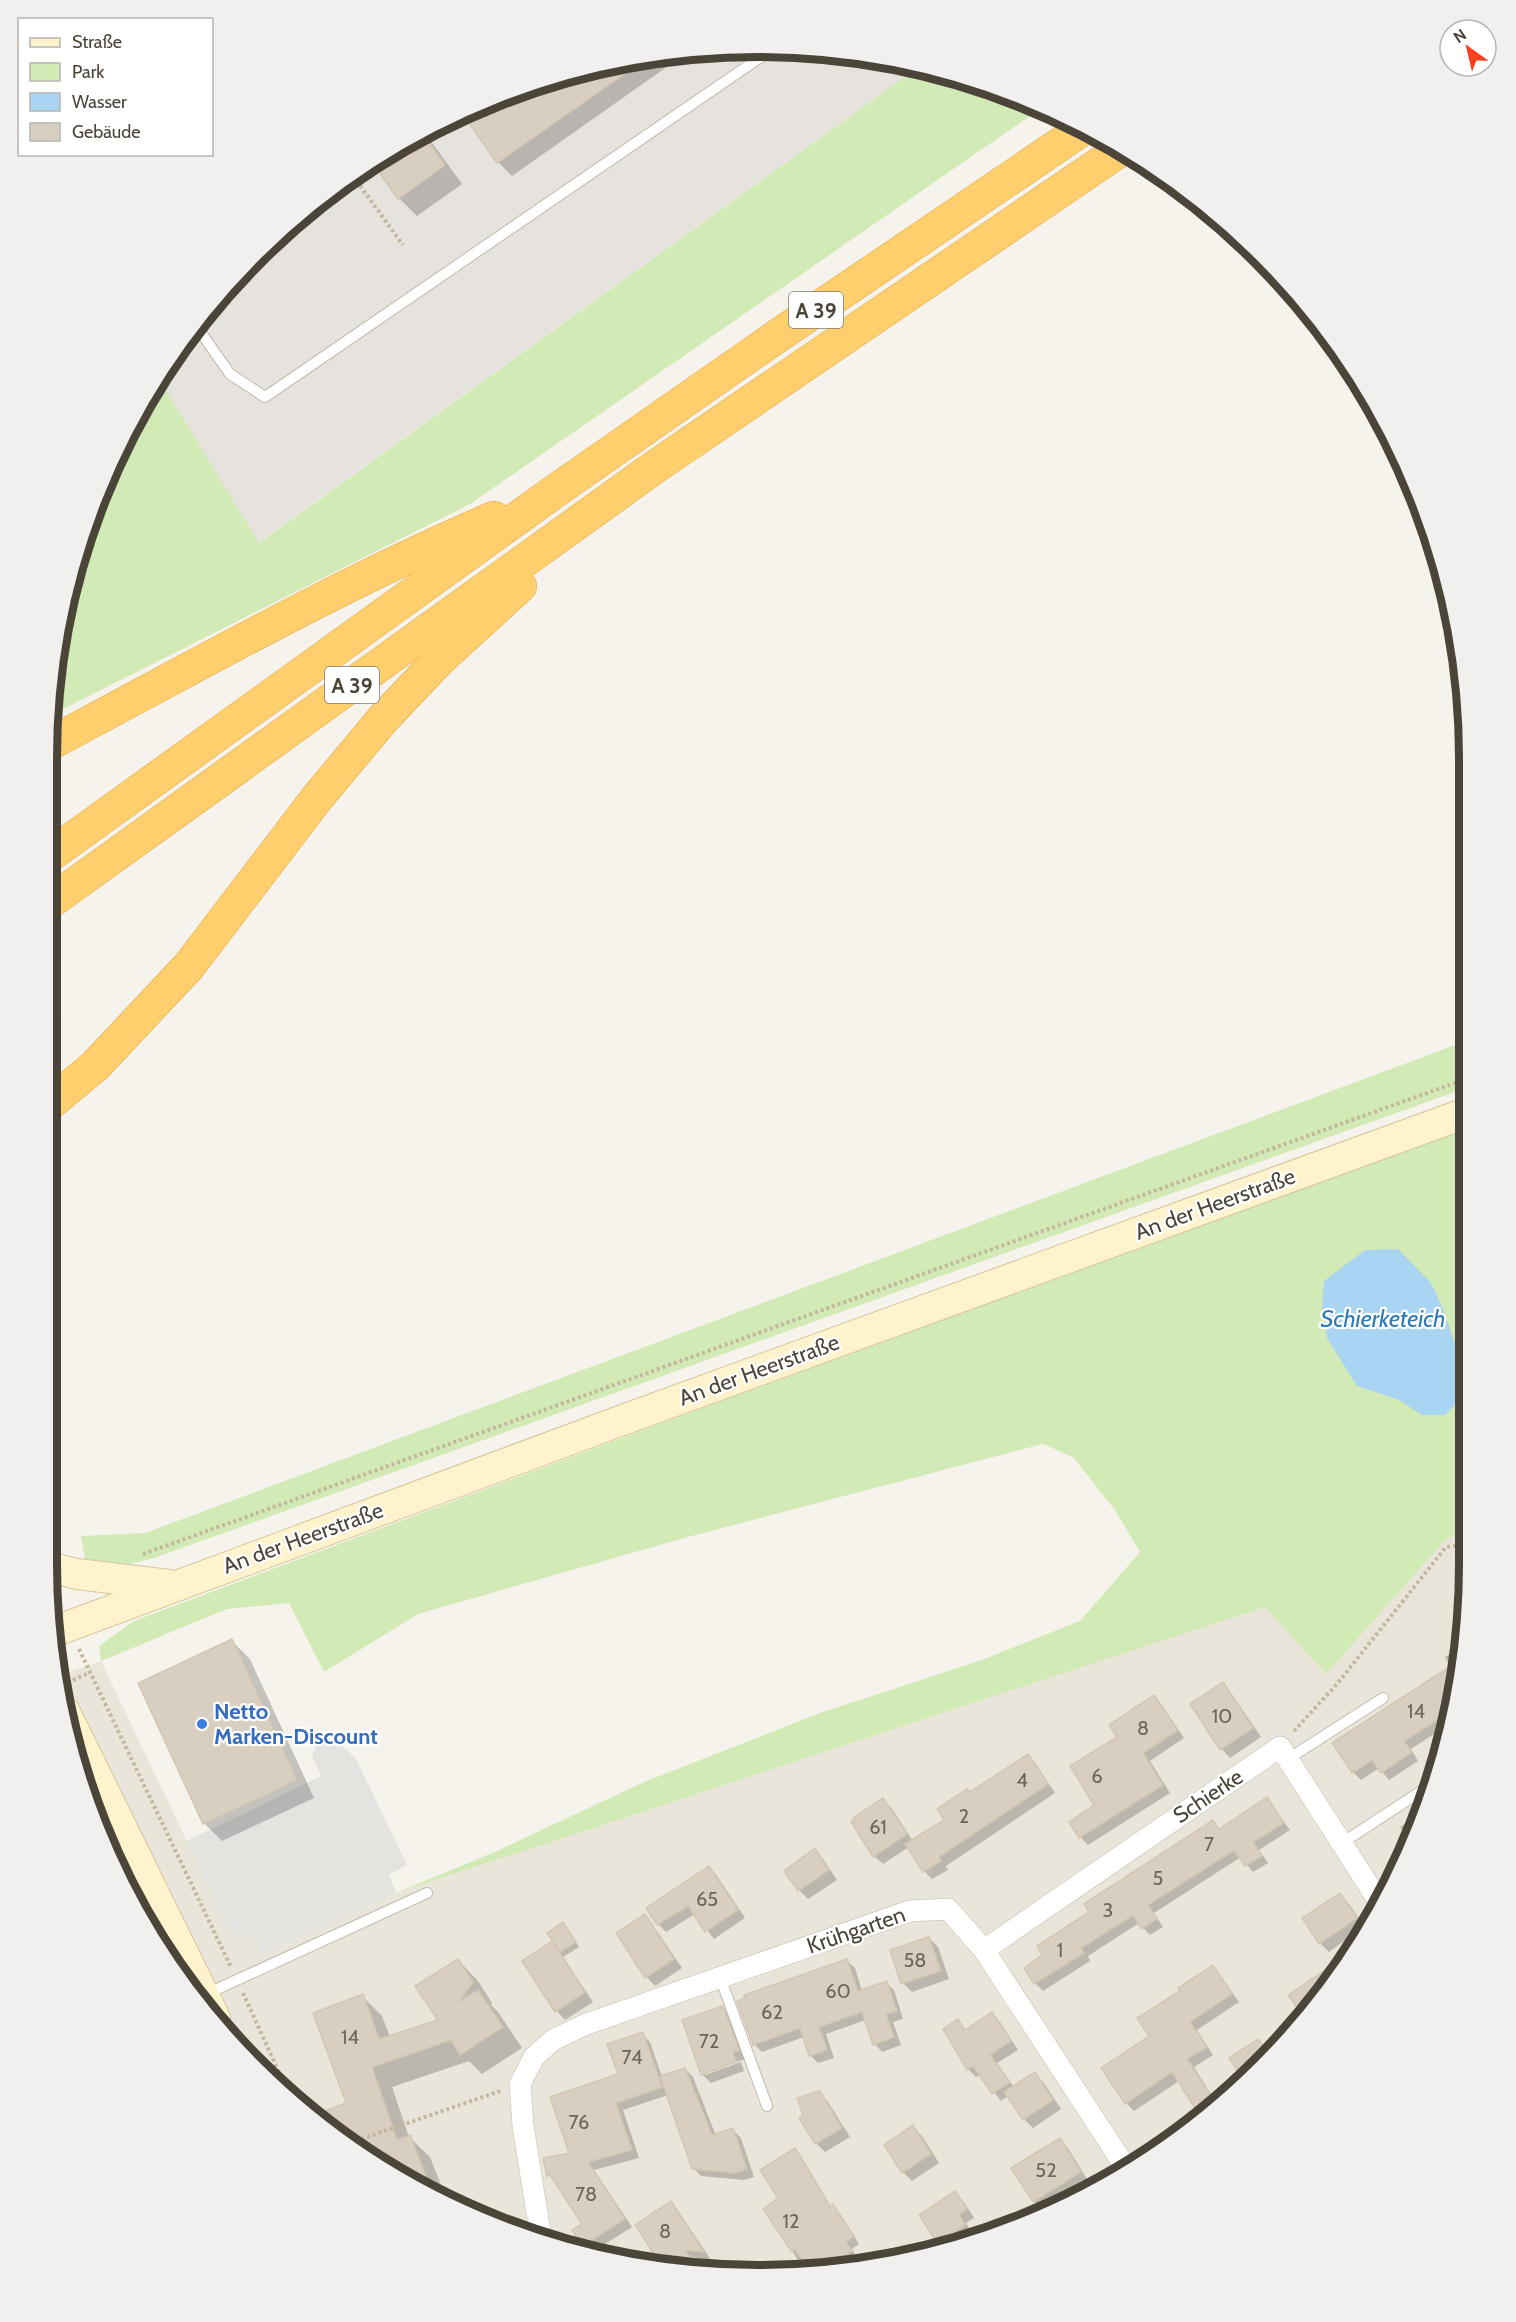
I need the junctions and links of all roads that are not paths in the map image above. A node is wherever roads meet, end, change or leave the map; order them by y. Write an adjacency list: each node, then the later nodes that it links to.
1 (761, 57): 4 (lane)
2 (1076, 133): 6 (highway, A 39)
3 (1114, 154): 5 (highway, A 39)
4 (201, 333)
5 (652, 469): 9 (highway, A 39); 10 (highway)
6 (550, 494): 7 (highway); 8 (highway, A 39)
7 (58, 739)
8 (57, 850)
9 (57, 897)
10 (57, 1098)
11 (1459, 1116): 13 (street, An der Heerstraße)
12 (57, 1569): 13 (street)
13 (175, 1586): 14 (street, An der Heerstraße)
14 (61, 1629)
15 (1383, 1698): 17 (lane)
16 (83, 1751): 24 (street)
17 (1284, 1753): 19 (street); 22 (street, Schierke)
18 (1421, 1791): 19 (lane)
19 (1342, 1843): 21 (street)
20 (427, 1893): 25 (lane)
21 (1375, 1896)
22 (984, 1950): 23 (street, Krühgarten); 27 (street, Krühgarten)
23 (720, 1977): 26 (lane); 28 (street, Krühgarten)
24 (201, 1989)
25 (212, 2003)
26 (767, 2106)
27 (1123, 2162)
28 (540, 2230)

